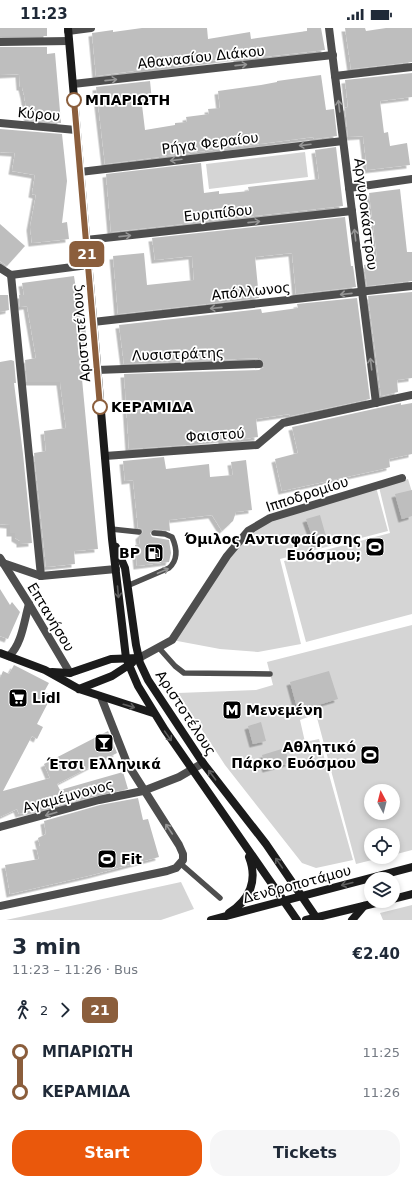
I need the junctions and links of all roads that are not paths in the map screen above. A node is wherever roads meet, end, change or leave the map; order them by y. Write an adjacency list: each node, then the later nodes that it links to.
1 (91, 28): 3 (street)
2 (329, 28): 6 (street, Αργυροκάστρου)
3 (68, 29): 5 (main road, Αριστοτέλους)
4 (0, 42): 5 (street)
5 (69, 42): 9 (main road, Αριστοτέλους)
6 (332, 55): 8 (street, Αργυροκάστρου); 9 (street, Αθανασίου Διάκου, one-way to 6)
7 (412, 67): 8 (street)
8 (335, 76): 12 (street, Αργυροκάστρου, one-way to 8)
9 (72, 84): 11 (main road, Αριστοτέλους)
10 (0, 123): 11 (street, Κύρου)
11 (76, 130): 13 (main road, Αριστοτέλους)
12 (343, 141): 13 (street, Ρήγα Φεραίου, one-way to 13); 15 (street, Αργυροκάστρου)
13 (80, 172): 17 (main road, Αριστοτέλους)
14 (412, 179): 15 (street)
15 (349, 188): 16 (street, Αργυροκάστρου)
16 (352, 211): 17 (street, Ευριπίδου, one-way to 16); 22 (street, Αργυροκάστρου, one-way to 16)
17 (86, 240): 18 (main road, Αριστοτέλους)
18 (88, 265): 20 (street); 23 (main road, Αριστοτέλους)
19 (0, 268): 20 (street)
20 (11, 275): 36 (street)
21 (412, 286): 22 (street, Απόλλωνος)
22 (362, 292): 23 (street, Απόλλωνος, one-way to 23); 27 (street, Αργυροκάστρου, one-way to 22)
23 (93, 322): 25 (main road, Αριστοτέλους)
24 (259, 364): 25 (street, Λυσιστράτης)
25 (97, 370): 28 (main road, Αριστοτέλους)
26 (412, 395): 27 (street, Φαιστού)
27 (376, 403): 28 (street, Φαιστού)
28 (105, 456): 30 (main road, Αριστοτέλους)
29 (402, 478): 39 (street, Ιπποδρομίου)
30 (111, 529): 31 (lane); 33 (main road, Αριστοτέλους)
31 (139, 532)
32 (154, 533): 37 (lane, one-way to 32)
33 (112, 539): 35 (main road, Αριστοτέλους); 37 (main road, Αριστοτέλους)
34 (2, 561): 36 (street); 38 (street, Επτανήσου)
35 (116, 568): 36 (street); 43 (main road, Αριστοτέλους, one-way to 43)
36 (41, 576)
37 (127, 586): 42 (main road, Αριστοτέλους)
38 (30, 604): 41 (street); 45 (street, Επτανήσου)
39 (159, 648): 42 (street, Ιπποδρομίου); 46 (lane)
40 (0, 652): 41 (main road)
41 (9, 656): 44 (main road)
42 (139, 658): 43 (main road); 50 (main road, Αριστοτέλους)
43 (127, 662): 45 (main road); 47 (main road); 49 (main road, Αριστοτέλους)
44 (45, 670): 45 (main road); 47 (main road)
45 (70, 673): 47 (main road, Επτανήσου)
46 (270, 674)
47 (79, 689): 48 (main road)
48 (101, 697): 49 (main road, one-way to 49); 52 (street)
49 (153, 713): 51 (main road, Αριστοτέλους, one-way to 51)
50 (204, 763): 51 (street, Αγαμέμνονος); 58 (main road, Αριστοτέλους, one-way to 50)
51 (192, 770): 52 (street, Αγαμέμνονος); 54 (main road, Αριστοτέλους)
52 (143, 791): 53 (street, Αγαμέμνονος, one-way to 53); 55 (street, one-way to 52)
53 (0, 827)
54 (245, 847): 61 (main road, Αριστοτέλους); 65 (main road)
55 (181, 864): 60 (lane); 62 (street)
56 (412, 867): 58 (main road, Δενδροποτάμου, one-way to 58)
57 (412, 894): 59 (main road)
58 (302, 895): 61 (main road, Δενδροποτάμου); 66 (main road, Αριστοτέλους)
59 (400, 897)
60 (220, 898)
61 (282, 900): 65 (main road, Δενδροποτάμου); 68 (main road, Αριστοτέλους)
62 (0, 906)
63 (364, 906): 66 (main road)
64 (364, 907): 70 (main road)
65 (221, 918): 67 (main road, Δενδροποτάμου)
66 (317, 919): 69 (main road)
67 (211, 920)
68 (296, 920)
69 (306, 920)
70 (352, 920)

